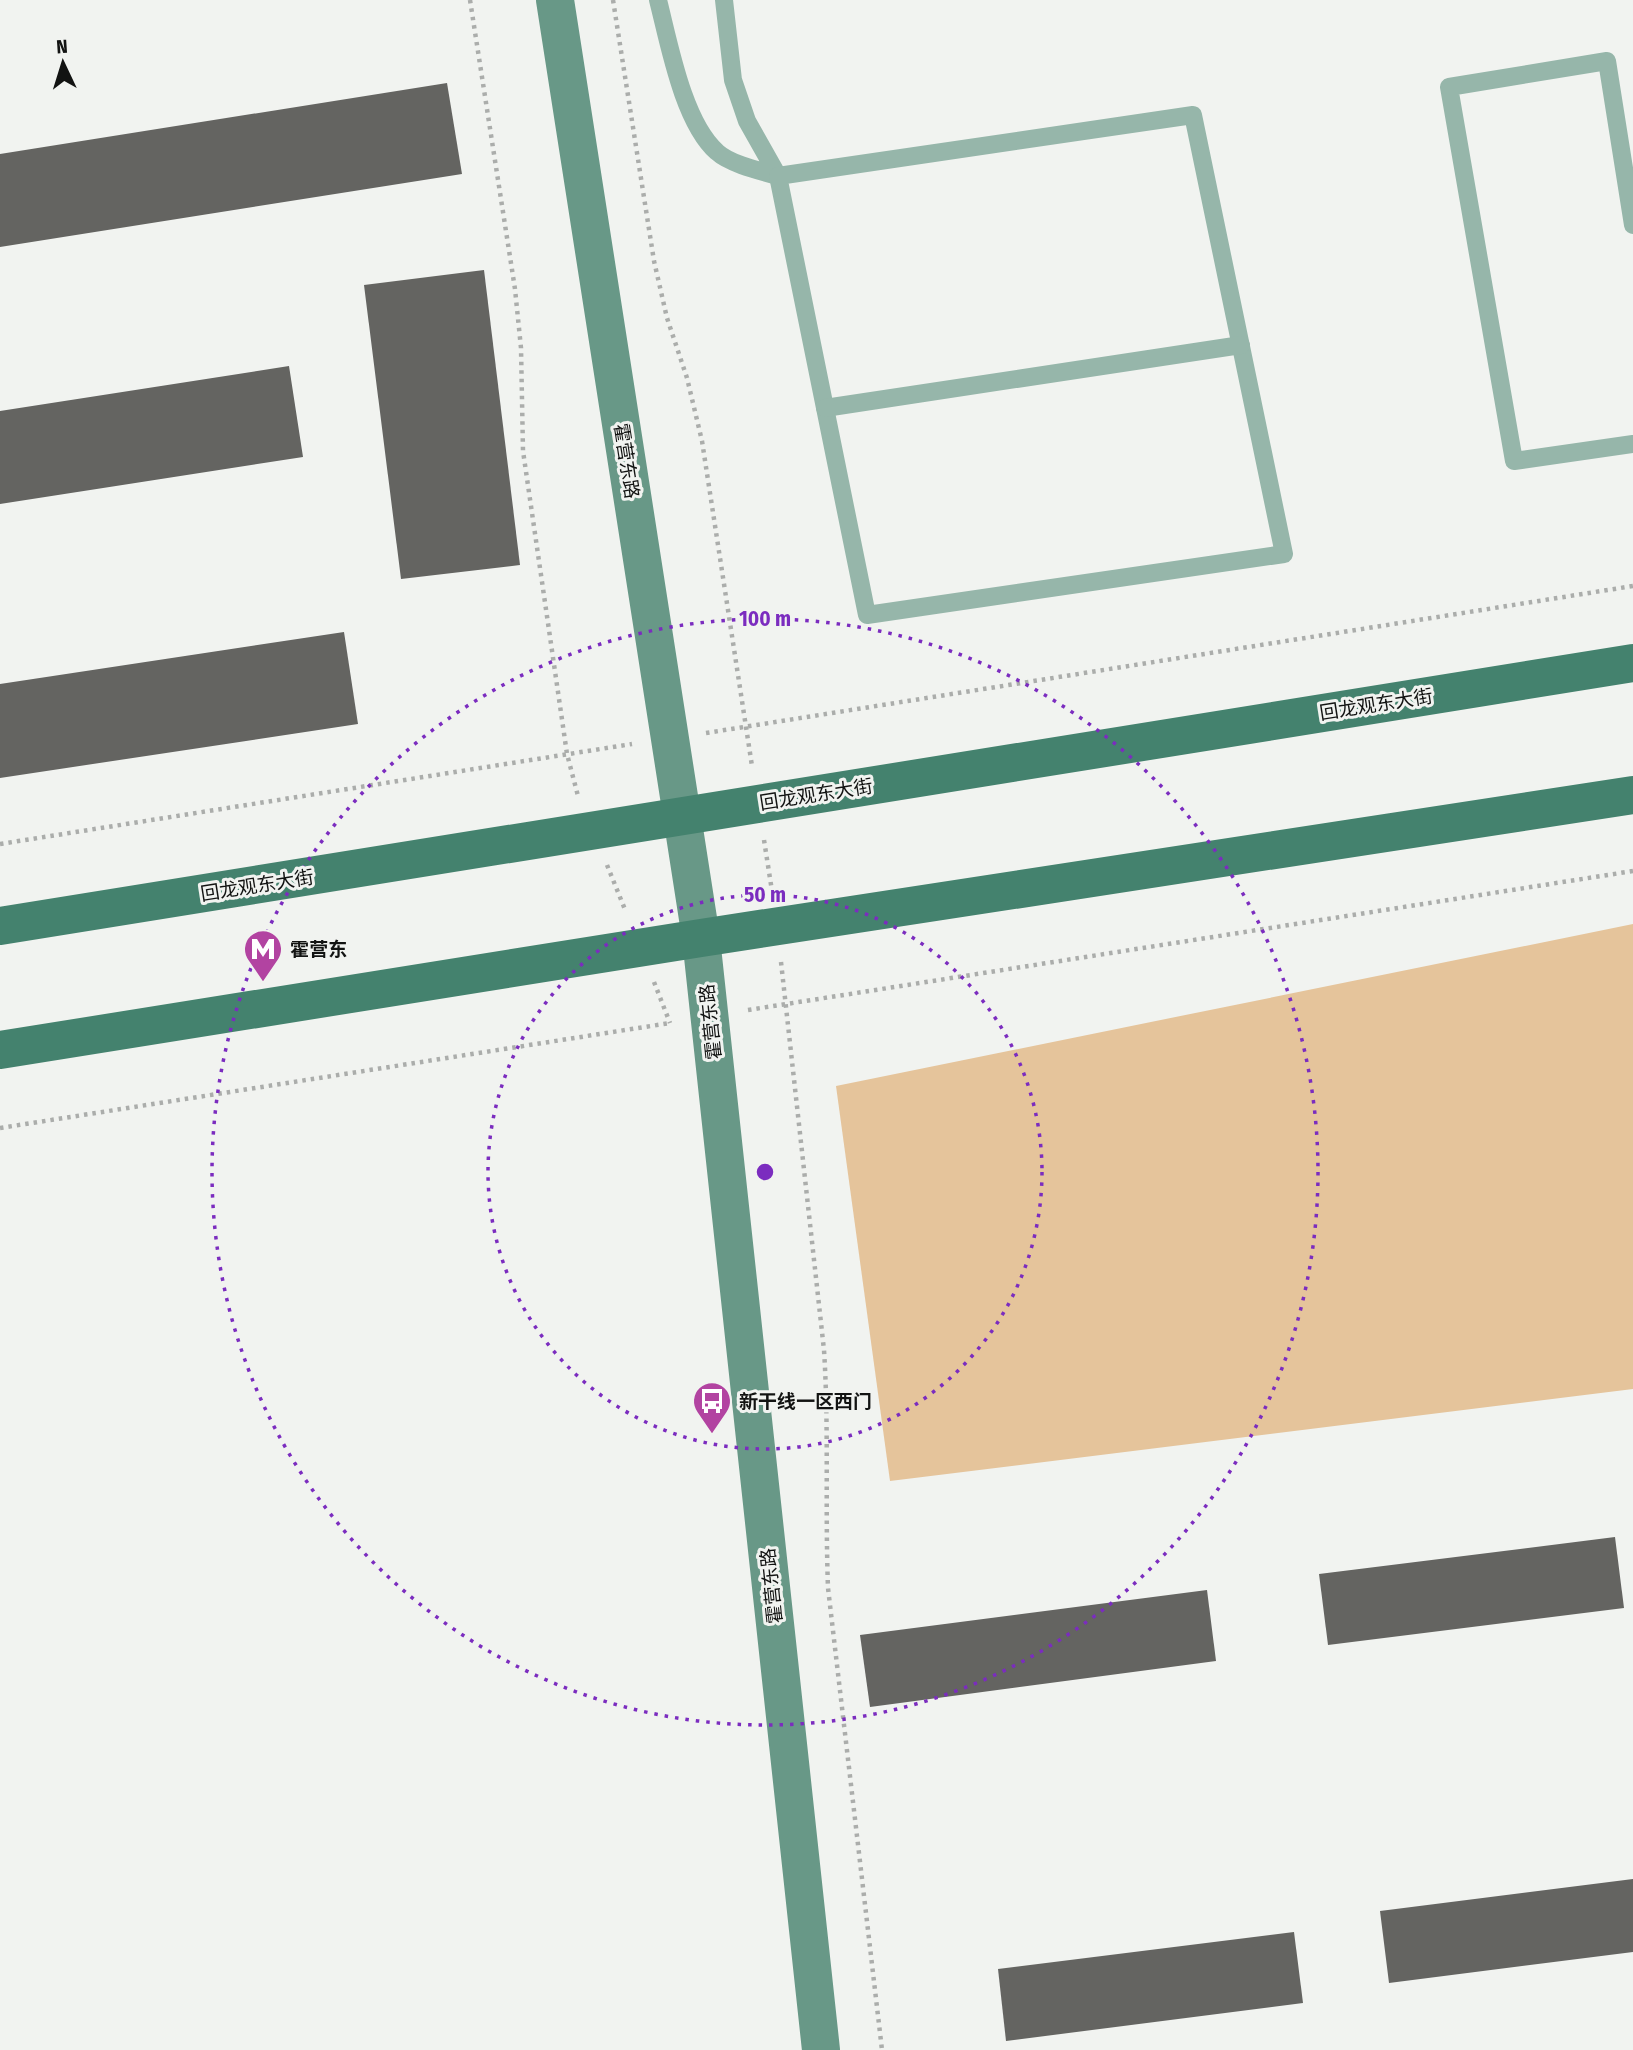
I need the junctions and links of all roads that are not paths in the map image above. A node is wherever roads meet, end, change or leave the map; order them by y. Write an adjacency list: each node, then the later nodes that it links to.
1 (555, 0): 11 (street, 霍营东路)
2 (658, 0): 4 (lane)
3 (724, 0): 4 (lane)
4 (778, 176): 6 (lane); 7 (lane)
5 (1633, 225): 8 (lane)
6 (1241, 345): 7 (lane); 7 (lane)
7 (825, 408)
8 (1633, 444)
9 (1633, 663): 11 (main road, 回龙观东大街)
10 (1633, 795): 13 (main road)
11 (682, 816): 12 (main road, 回龙观东大街); 13 (street, 霍营东路)
12 (0, 926)
13 (701, 938): 14 (main road); 15 (street, 霍营东路)
14 (0, 1050)
15 (821, 2050)

